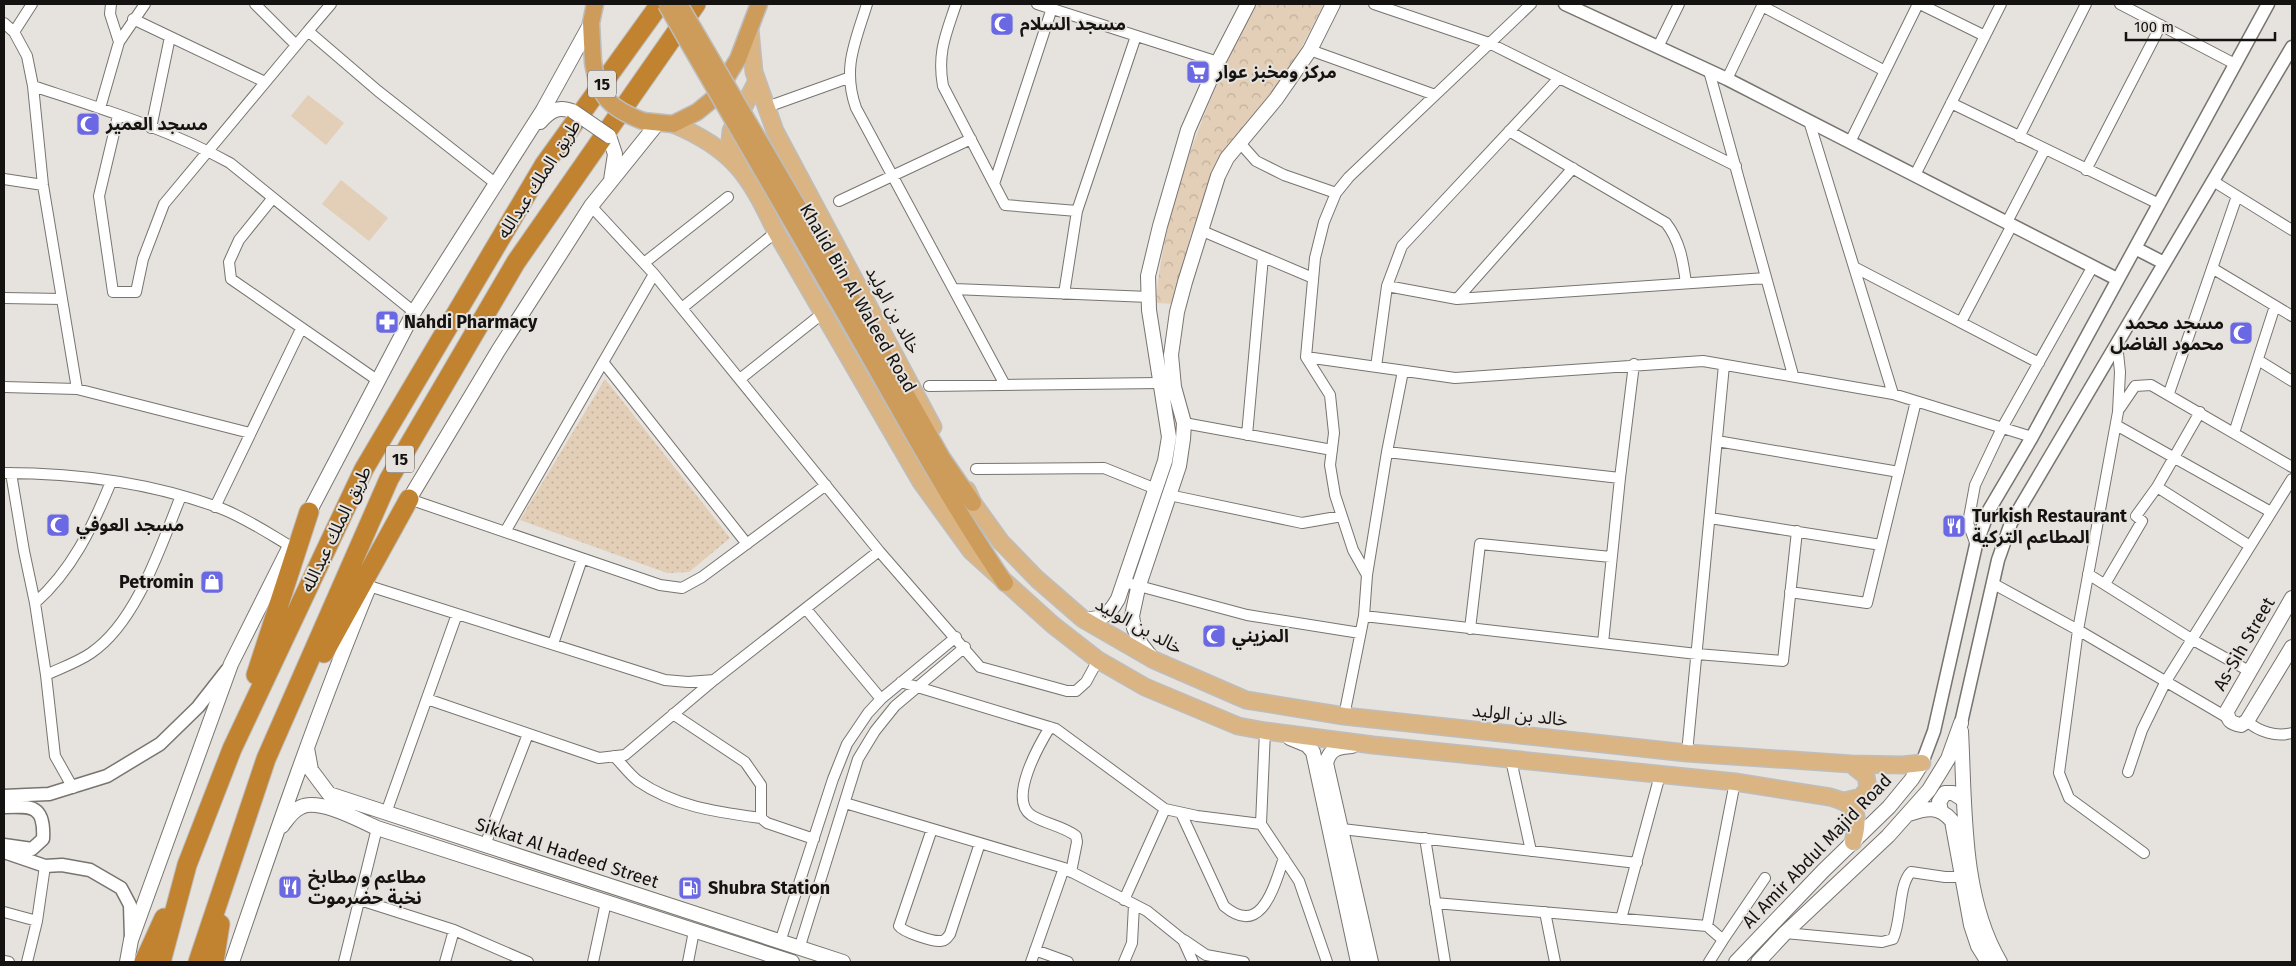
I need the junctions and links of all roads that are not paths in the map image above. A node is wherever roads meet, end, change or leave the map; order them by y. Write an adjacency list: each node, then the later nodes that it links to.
1 (32, 4): 35 (street)
2 (111, 4): 39 (street)
3 (145, 4): 29 (street)
4 (254, 4): 27 (street)
5 (331, 4): 34 (street)
6 (595, 4): 30 (highway, 15)
7 (660, 4): 232 (highway, طريق الملك عبدالله / 15)
8 (666, 4): 116 (highway, Khalid Bin Al Waleed Road, bridge)
9 (679, 4): 116 (highway, Khalid Bin Al Waleed Road, bridge)
10 (696, 4): 235 (highway, طريق الملك عبدالله / 15)
11 (759, 4): 33 (highway, خالد بن الوليد)
12 (867, 4): 49 (street)
13 (956, 4): 66 (street)
14 (1037, 4): 28 (street)
15 (1248, 4): 45 (main road)
16 (1333, 4): 44 (main road)
17 (1374, 4): 40 (street)
18 (1531, 4): 40 (street)
19 (1565, 4): 42 (street)
20 (1679, 4): 42 (street)
21 (1919, 4): 37 (street); 48 (street)
22 (2001, 4): 37 (street)
23 (2086, 4): 65 (street)
24 (2120, 4): 32 (street)
25 (2268, 4): 46 (street)
26 (1763, 5): 48 (street); 51 (street)
27 (265, 8): 41 (street)
28 (1052, 8): 36 (street); 81 (street)
29 (133, 20): 38 (street); 39 (street)
30 (591, 23): 61 (highway, 15, bridge); 64 (main road)
31 (4, 24): 35 (street)
32 (2161, 25): 46 (street); 74 (street)
33 (750, 30): 52 (main road, خالد بن الوليد); 61 (highway, خالد بن الوليد)
34 (308, 31): 41 (street); 79 (street)
35 (14, 32): 54 (street)
36 (1136, 36): 45 (street); 90 (street)
37 (1985, 36): 56 (street)
38 (170, 37): 53 (street); 62 (street)
39 (120, 42): 58 (street)
40 (1490, 43): 50 (street); 55 (street)
41 (296, 45): 53 (street)
42 (1658, 47): 47 (street)
43 (2292, 47): 78 (street)
44 (1310, 50): 55 (street); 68 (main road)
45 (1218, 62): 110 (main road)
46 (2233, 63): 88 (street)
47 (1709, 71): 51 (street); 71 (street)
48 (1885, 71): 67 (street)
49 (848, 78): 57 (street); 76 (street)
50 (1559, 78): 63 (street); 71 (street)
51 (1727, 79): 60 (street)
52 (757, 81): 57 (main road, خالد بن الوليد); 72 (main road)
53 (265, 82): 70 (street)
54 (33, 86): 58 (street); 82 (street)
55 (1434, 95): 83 (street)
56 (1951, 102): 65 (street); 75 (street)
57 (767, 107): 169 (main road, خالد بن الوليد)
58 (100, 108): 59 (street)
59 (118, 116): 62 (street); 70 (street)
60 (1809, 121): 67 (street); 100 (street)
61 (658, 123): 72 (main road); 80 (main road)
62 (151, 128): 70 (street)
63 (1509, 131): 73 (street); 107 (street)
64 (524, 136): 79 (main road); 80 (main road, bridge)
65 (2020, 137): 69 (street)
66 (970, 139): 76 (street); 81 (street)
67 (1850, 142): 75 (street)
68 (1240, 143): 83 (street); 92 (main road)
69 (2044, 149): 74 (street); 91 (street)
70 (210, 152): 86 (street)
71 (1736, 166): 104 (street)
72 (740, 167): 94 (main road)
73 (1573, 168): 106 (street); 113 (street)
74 (2086, 170): 88 (street)
75 (1915, 175): 91 (street)
76 (894, 176): 87 (street); 108 (street)
77 (4, 178): 82 (street)
78 (2213, 182): 84 (street); 98 (street)
79 (495, 183): 117 (main road)
80 (610, 183): 89 (main road)
81 (994, 184): 90 (street)
82 (43, 185): 112 (street)
83 (1336, 193): 103 (street)
84 (2237, 196): 93 (street); 101 (street)
85 (728, 197): 97 (street)
86 (272, 199): 117 (street); 121 (street)
87 (839, 202)
88 (2157, 203): 95 (street)
89 (591, 206): 97 (street); 168 (main road)
90 (1077, 211): 109 (street)
91 (2010, 224): 99 (street); 120 (street)
92 (1200, 230): 96 (street); 145 (main road)
93 (2292, 230)
94 (776, 232): 115 (street); 118 (main road)
95 (2135, 248): 98 (street); 105 (street)
96 (1263, 257): 103 (street); 150 (street)
97 (644, 262): 102 (street)
98 (2164, 263): 122 (street)
99 (2094, 266): 105 (street); 126 (street)
100 (1854, 267): 120 (street); 140 (street)
101 (2212, 268): 114 (street); 141 (street)
102 (654, 274): 115 (street); 125 (street)
103 (1313, 278): 123 (street)
104 (1766, 278): 106 (street); 131 (street)
105 (2117, 279): 151 (street)
106 (1686, 283): 113 (street)
107 (1387, 286): 113 (street); 129 (street)
108 (954, 288): 109 (street); 136 (street)
109 (1064, 294): 110 (street)
110 (1149, 297): 135 (main road)
111 (4, 298): 112 (street)
112 (62, 299): 139 (street)
113 (1457, 299)
114 (2275, 306): 119 (street); 124 (street)
115 (682, 308): 132 (street)
116 (849, 308): 169 (highway, Khalid Bin Al Waleed Road); 188 (highway, Khalid Bin Al Waleed Road)
117 (414, 312): 133 (main road)
118 (823, 313): 132 (street); 188 (main road)
119 (2292, 316)
120 (1961, 322): 126 (street)
121 (301, 329): 133 (street); 148 (street)
122 (2118, 343): 143 (street); 189 (street)
123 (1306, 357): 129 (street); 153 (street)
124 (2258, 360): 134 (street); 149 (street)
125 (604, 362): 176 (street); 177 (street)
126 (2039, 363): 147 (street)
127 (1634, 364): 128 (street); 130 (street); 160 (street)
128 (1724, 365): 131 (street); 152 (street)
129 (1376, 367): 130 (street)
130 (1403, 371): 154 (street)
131 (1793, 375): 140 (street)
132 (740, 379): 163 (street)
133 (377, 380): 171 (main road)
134 (2292, 381)
135 (1160, 383): 136 (street); 165 (main road)
136 (1005, 385): 137 (street)
137 (929, 386)
138 (4, 387): 139 (street)
139 (77, 389): 148 (street)
140 (1894, 394): 142 (street)
141 (2169, 394): 143 (street); 144 (street)
142 (1916, 401): 147 (street); 158 (street)
143 (2118, 412): 146 (street)
144 (2200, 412): 149 (street); 155 (street)
145 (1184, 423): 150 (street); 166 (main road)
146 (2116, 425): 155 (street); 185 (street)
147 (2002, 428): 151 (street); 179 (street)
148 (250, 433): 170 (street)
149 (2234, 433): 156 (street)
150 (1247, 435): 153 (street)
151 (2032, 437): 179 (street)
152 (1717, 441): 158 (street); 174 (street)
153 (1332, 450): 173 (street)
154 (1387, 452): 160 (street); 186 (street)
155 (2172, 457): 164 (street); 172 (street)
156 (2292, 468)
157 (976, 470): 165 (street)
158 (1899, 472): 178 (street)
159 (7, 473): 162 (street); 195 (street)
160 (1620, 478): 183 (street)
161 (2292, 479): 172 (street)
162 (111, 482): 167 (street); 195 (street)
163 (826, 485): 177 (street); 182 (street)
164 (2157, 487): 181 (street); 190 (street)
165 (1156, 488): 187 (main road)
166 (1169, 495): 173 (street); 192 (main road)
167 (181, 496): 170 (street); 214 (street)
168 (409, 499): 176 (street); 191 (main road); 235 (highway)
169 (974, 503): 199 (main road, خالد بن الوليد)
170 (215, 507): 180 (street)
171 (309, 512): 180 (main road); 232 (highway)
172 (2271, 512): 181 (street)
173 (1342, 516): 186 (street)
174 (1710, 518): 175 (street); 209 (street)
175 (1797, 531): 178 (street); 193 (street)
176 (504, 532): 184 (street)
177 (747, 544): 184 (street)
178 (1881, 544): 193 (street)
179 (1976, 545): 237 (street)
180 (290, 546): 212 (main road)
181 (2250, 546): 204 (street)
182 (879, 551): 196 (street); 203 (street)
183 (1611, 557): 200 (street); 205 (street)
184 (582, 559): 206 (street)
185 (2088, 574): 190 (street); 201 (street)
186 (1368, 575): 198 (street)
187 (1124, 582): 192 (street); 199 (main road)
188 (1005, 583): 210 (main road)
189 (1992, 583): 201 (street); 225 (street)
190 (2105, 584): 204 (street)
191 (369, 586): 197 (street); 231 (main road)
192 (1138, 588): 202 (street); 211 (main road)
193 (1790, 592): 209 (street)
194 (2292, 598): 213 (main road, As-Sih Street)
195 (35, 603): 214 (street)
196 (806, 609): 215 (street); 219 (street)
197 (457, 614): 206 (street); 220 (street)
198 (1364, 616): 200 (street); 202 (street)
199 (1083, 619): 211 (main road, خالد بن الوليد)
200 (1470, 629): 205 (street)
201 (2078, 630): 216 (street); 268 (street)
202 (1360, 633): 222 (street)
203 (956, 636): 207 (street); 217 (street)
204 (2193, 640): 213 (street); 216 (street)
205 (1603, 643): 209 (street)
206 (553, 644): 215 (street)
207 (965, 647): 210 (street); 218 (street)
208 (2292, 647): 224 (main road)
209 (1697, 654): 233 (street)
210 (1098, 660): 227 (main road)
211 (1154, 660): 222 (main road, خالد بن الوليد)
212 (232, 664): 242 (street); 290 (main road)
213 (2249, 671): 223 (main road, As-Sih Street)
214 (46, 675): 242 (street)
215 (714, 680): 221 (street)
216 (2166, 681): 223 (street); 239 (street)
217 (900, 682): 218 (street); 219 (street)
218 (917, 687): 226 (street); 247 (street)
219 (881, 698): 261 (street)
220 (427, 699): 229 (street); 251 (street)
221 (673, 714): 234 (street); 254 (street)
222 (1344, 716): 233 (main road, خالد بن الوليد)
223 (2230, 721): 224 (main road)
224 (2247, 721): 228 (street)
225 (1961, 722): 245 (main road); 253 (main road, Al Amir Abdul Majid Road)
226 (1050, 727): 249 (street); 273 (street)
227 (1264, 731): 230 (main road); 255 (street); 318 (main road)
228 (2292, 733)
229 (528, 734): 234 (street); 265 (street)
230 (1373, 745): 236 (main road); 258 (main road)
231 (307, 748): 244 (main road); 259 (main road)
232 (232, 749): 271 (highway, طريق الملك عبدالله / 15)
233 (1687, 753): 238 (main road, خالد بن الوليد)
234 (614, 756): 254 (street)
235 (266, 759): 274 (highway, طريق الملك عبدالله / 15)
236 (1512, 760): 240 (main road); 266 (street)
237 (1922, 763): 238 (main road, خالد بن الوليد); 262 (main road, Al Amir Abdul Majid Road)
238 (1851, 764): 246 (main road)
239 (2128, 772)
240 (1660, 775): 241 (main road); 270 (street)
241 (1735, 782): 246 (main road); 286 (street)
242 (73, 788): 243 (street)
243 (4, 796)
244 (327, 800): 251 (main road, Sikkat Al Hadeed Street); 256 (main road, Sikkat Al Hadeed Street); 259 (main road, Sikkat Al Hadeed Street)
245 (1964, 800): 250 (main road); 326 (main road)
246 (1845, 801): 262 (main road)
247 (845, 803): 257 (street); 294 (street)
248 (4, 807): 264 (street)
249 (1164, 809): 252 (street); 278 (street)
250 (1941, 811): 253 (main road); 275 (main road)
251 (386, 813): 265 (main road, Sikkat Al Hadeed Street)
252 (1182, 813): 255 (street); 269 (street)
253 (1909, 814): 289 (main road, Al Amir Abdul Majid Road)
254 (761, 818): 261 (street)
255 (1261, 824): 269 (street)
256 (377, 828): 277 (street); 279 (main road, Sikkat Al Hadeed Street)
257 (932, 829): 263 (street); 263 (street)
258 (1342, 829): 260 (street); 319 (main road)
259 (274, 837): 304 (main road)
260 (1425, 838): 266 (street); 280 (street)
261 (814, 839): 293 (street)
262 (1853, 842): 323 (main road, Al Amir Abdul Majid Road)
263 (980, 844): 273 (street)
264 (4, 845)
265 (484, 845): 293 (main road, Sikkat Al Hadeed Street)
266 (1531, 850): 270 (street)
267 (4, 852): 272 (street)
268 (2144, 853)
269 (1284, 858): 317 (street)
270 (1637, 863): 284 (street)
271 (187, 865): 300 (highway); 301 (highway, طريق الملك عبدالله / 15)
272 (44, 866): 285 (street); 290 (street)
273 (1067, 870): 278 (street); 295 (street)
274 (226, 876): 302 (highway, طريق الملك عبدالله / 15); 303 (highway)
275 (1962, 877): 289 (street); 325 (main road)
276 (1764, 878): 292 (street)
277 (360, 900): 287 (street); 305 (street)
278 (1124, 900): 281 (street)
279 (606, 902): 288 (main road, Sikkat Al Hadeed Street); 308 (street)
280 (1435, 903): 283 (street); 320 (street)
281 (1134, 905): 291 (street); 314 (street)
282 (4, 912): 285 (street)
283 (1545, 912): 284 (street); 321 (street)
284 (1621, 919): 286 (street)
285 (37, 921): 298 (street)
286 (1707, 926): 292 (street)
287 (454, 930): 306 (street); 307 (street)
288 (694, 931): 309 (street); 310 (main road, Sikkat Al Hadeed Street)
289 (1785, 932): 324 (main road, Al Amir Abdul Majid Road)
290 (131, 940): 299 (main road)
291 (1183, 940): 315 (street); 316 (street)
292 (1723, 940): 322 (street)
293 (780, 942): 294 (main road, Sikkat Al Hadeed Street)
294 (799, 948): 311 (main road, Sikkat Al Hadeed Street)
295 (1036, 950): 312 (street); 313 (street)
296 (4, 961): 297 (street)
297 (9, 962)
298 (27, 962)
299 (127, 962)
300 (144, 962)
301 (162, 962)
302 (198, 962)
303 (214, 962)
304 (232, 962)
305 (344, 962)
306 (445, 962)
307 (528, 962)
308 (593, 962)
309 (688, 962)
310 (792, 962)
311 (843, 962)
312 (1031, 962)
313 (1068, 962)
314 (1124, 962)
315 (1193, 962)
316 (1244, 962)
317 (1327, 962)
318 (1358, 962)
319 (1371, 962)
320 (1444, 962)
321 (1555, 962)
322 (1709, 962)
323 (1736, 962)
324 (1758, 962)
325 (1988, 962)
326 (2000, 962)

